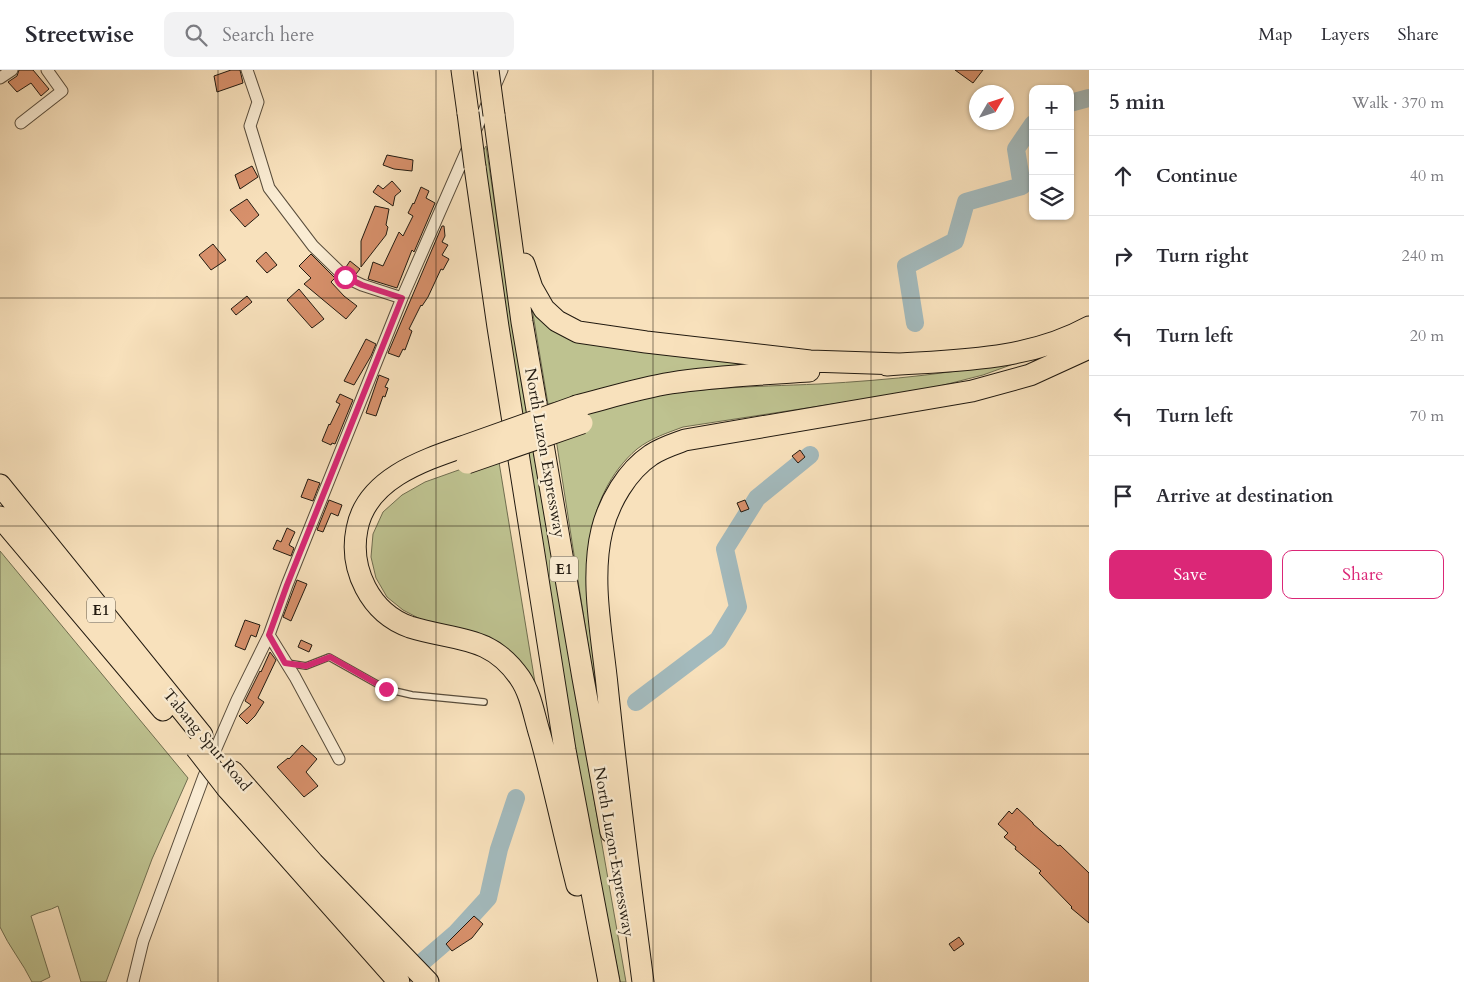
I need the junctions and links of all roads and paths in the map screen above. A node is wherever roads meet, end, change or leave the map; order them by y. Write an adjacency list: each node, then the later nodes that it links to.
1 (12, 70): 7 (street)
2 (47, 70): 8 (street)
3 (247, 70): 10 (street)
4 (462, 70): 26 (highway, North Luzon Expressway / E1, bridge)
5 (488, 70): 9 (highway, North Luzon Expressway / E1, bridge)
6 (502, 70): 10 (street)
7 (0, 78)
8 (21, 123)
9 (500, 155): 13 (highway); 27 (highway, North Luzon Expressway / E1)
10 (402, 298): 16 (street)
11 (1089, 327): 13 (highway)
12 (1089, 348): 28 (highway)
13 (900, 364): 25 (highway, bridge)
14 (0, 485): 19 (highway, Tabang Spur Road / E1)
15 (0, 517): 19 (highway, Tabang Spur Road / E1)
16 (269, 635): 17 (street); 22 (street)
17 (285, 663): 18 (lane); 20 (street)
18 (484, 702)
19 (199, 742): 21 (highway, Tabang Spur Road / E1, bridge)
20 (339, 759)
21 (230, 780): 23 (highway, Tabang Spur Road / E1); 24 (highway, Tabang Spur Road / E1)
22 (133, 982)
23 (399, 982)
24 (428, 982)
25 (602, 982)
26 (609, 982)
27 (638, 982)
28 (643, 982)

